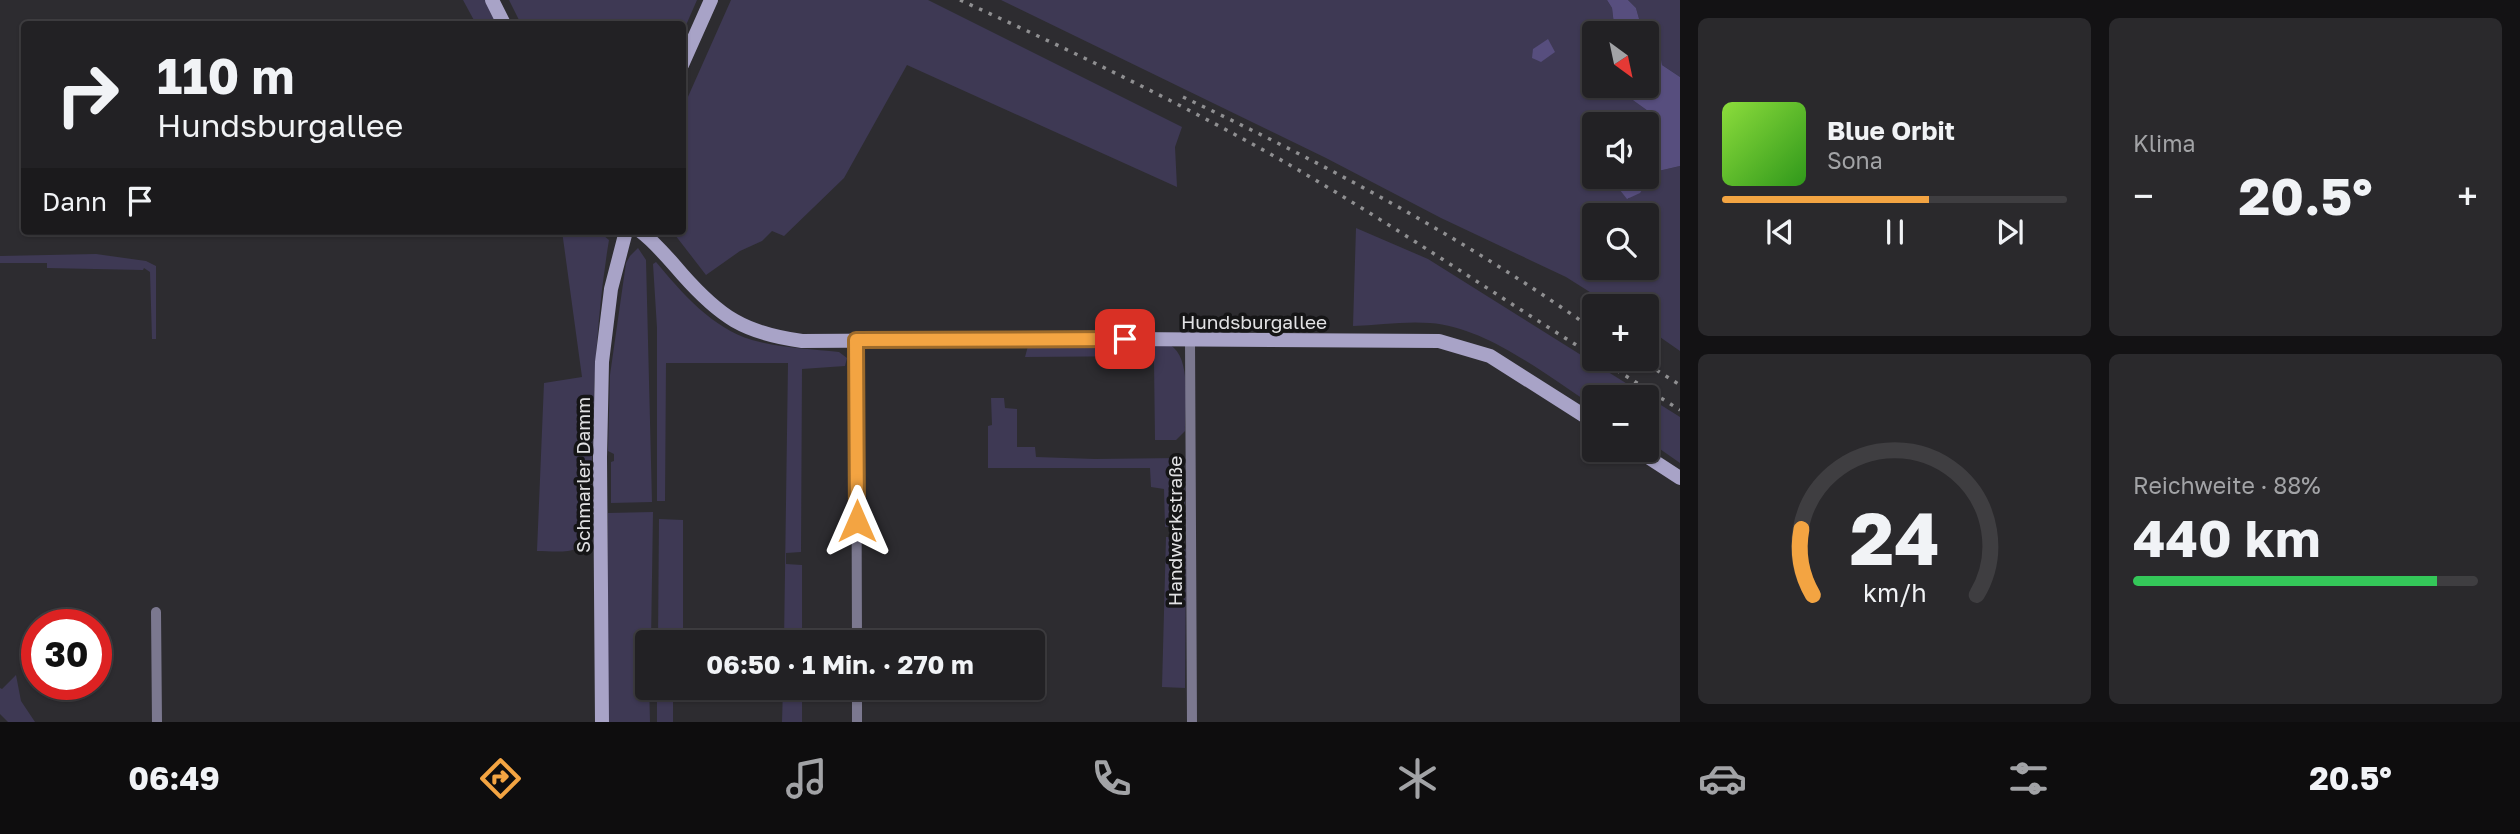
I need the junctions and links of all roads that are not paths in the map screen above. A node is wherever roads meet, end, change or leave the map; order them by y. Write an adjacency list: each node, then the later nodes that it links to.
1 (492, 0): 3 (street)
2 (711, 0): 4 (street)
3 (503, 21)
4 (686, 56)
5 (625, 235): 16 (street, Schmarler Damm)
6 (645, 235): 7 (street, Hundsburgallee)
7 (856, 340): 8 (street, Hundsburgallee); 13 (street)
8 (1191, 340): 9 (street, Hundsburgallee); 18 (street, Handwerkstraße)
9 (1582, 414)
10 (1655, 462): 11 (street)
11 (1680, 478)
12 (156, 611): 15 (street)
13 (857, 630)
14 (857, 700): 17 (street)
15 (157, 722)
16 (602, 722)
17 (857, 722)
18 (1192, 722)

